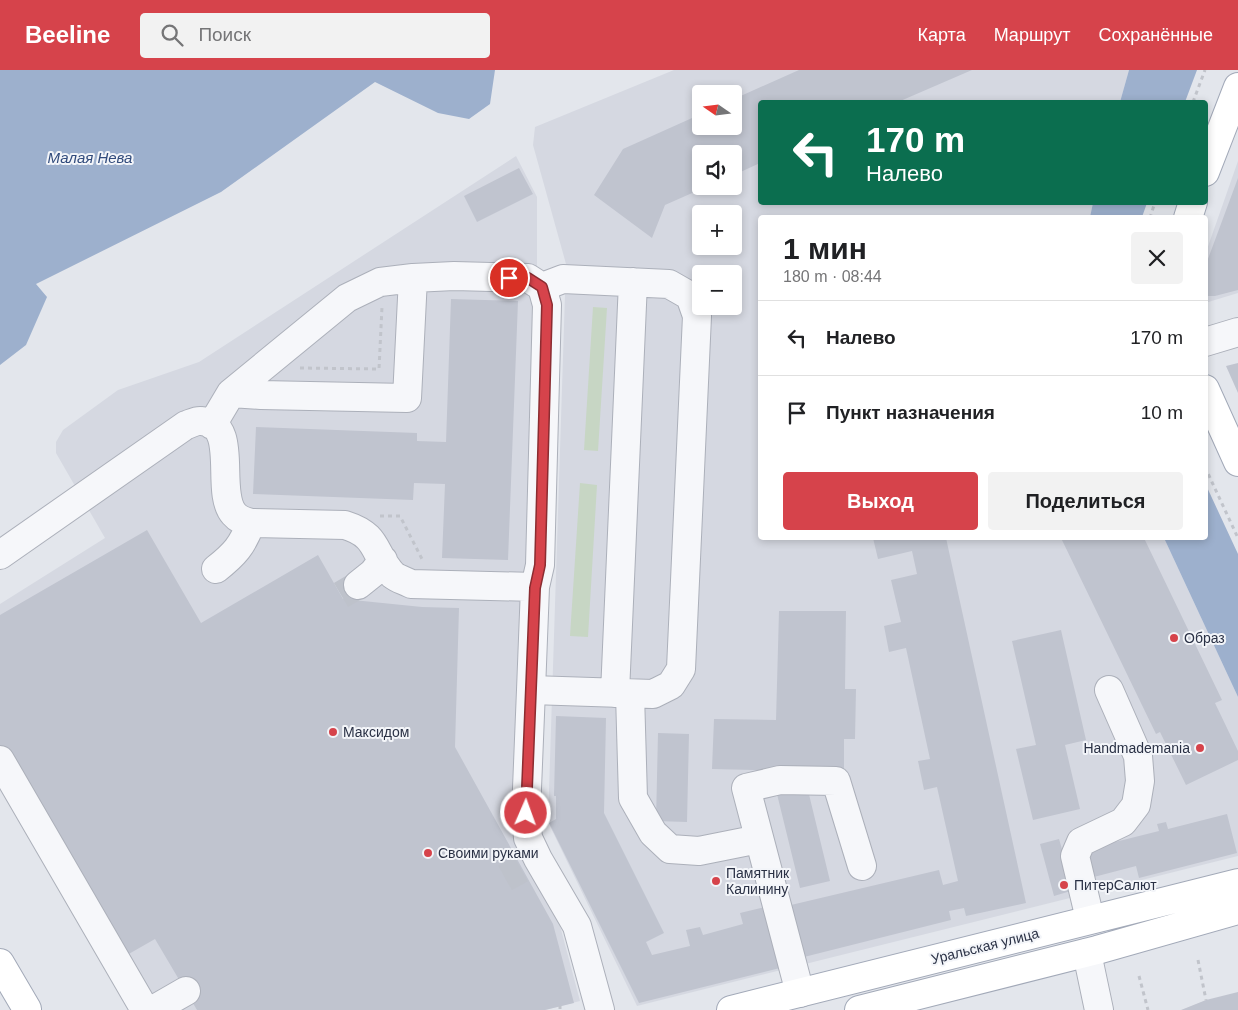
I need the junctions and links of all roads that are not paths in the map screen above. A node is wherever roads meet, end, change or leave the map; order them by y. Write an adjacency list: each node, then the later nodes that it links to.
1 (1238, 87): 2 (main road)
2 (1208, 164)
3 (413, 278): 5 (street); 8 (street); 8 (street)
4 (633, 282): 5 (street); 20 (street); 20 (street)
5 (542, 287): 17 (street)
6 (1238, 332): 7 (street)
7 (1208, 341)
8 (231, 393): 10 (street)
9 (1208, 396): 11 (main road)
10 (212, 425): 12 (street); 13 (street)
11 (1238, 462)
12 (251, 523): 14 (street); 15 (street)
13 (0, 555)
14 (383, 560): 16 (street); 17 (street)
15 (216, 569)
16 (358, 585)
17 (535, 588): 18 (street)
18 (531, 690): 20 (street); 35 (street)
19 (1109, 690): 26 (street)
20 (623, 693): 22 (street)
21 (0, 760): 33 (street)
22 (760, 839): 23 (street); 31 (street)
23 (862, 866)
24 (1238, 883): 26 (main road, Уральская улица)
25 (1238, 910): 27 (main road)
26 (1090, 919): 31 (main road, Уральская улица)
27 (1087, 953): 37 (main road); 38 (street)
28 (0, 964): 32 (main road)
29 (0, 987): 32 (main road)
30 (186, 991): 34 (street)
31 (800, 993): 36 (main road, Уральская улица)
32 (27, 1010)
33 (145, 1010)
34 (153, 1010)
35 (600, 1010)
36 (731, 1010)
37 (859, 1010)
38 (1099, 1010)

